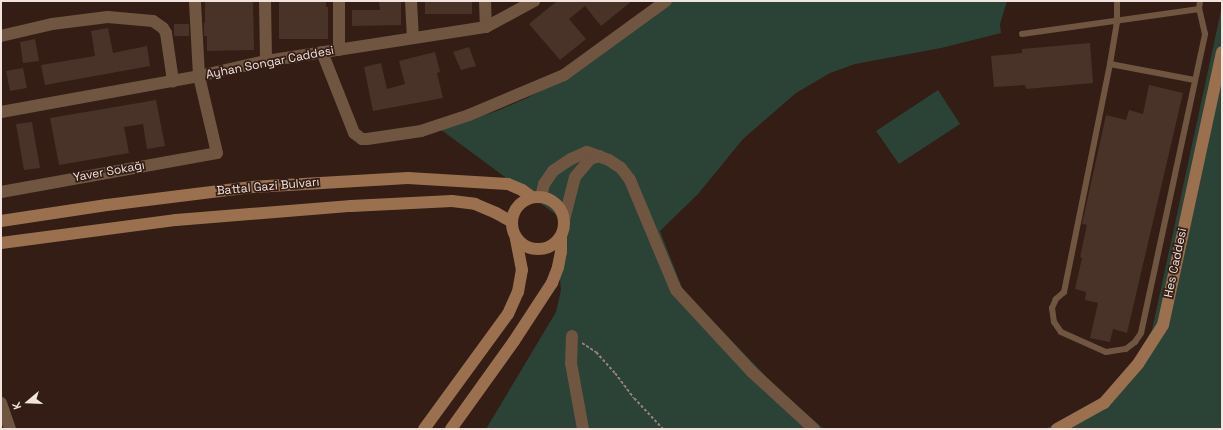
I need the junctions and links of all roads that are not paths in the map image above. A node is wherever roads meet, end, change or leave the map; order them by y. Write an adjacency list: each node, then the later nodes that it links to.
1 (195, 1): 21 (street)
2 (265, 1): 19 (street)
3 (338, 1): 16 (street)
4 (411, 1): 15 (street)
5 (485, 1): 12 (street)
6 (534, 1): 12 (street, Ayhan Songar Caddesi)
7 (666, 1): 17 (street)
8 (1117, 1): 11 (lane)
9 (1200, 1): 10 (lane)
10 (1199, 9): 11 (lane); 22 (lane)
11 (1117, 22): 13 (lane); 20 (lane)
12 (486, 27): 15 (street, Ayhan Songar Caddesi)
13 (1022, 34)
14 (1, 36): 23 (street)
15 (413, 38): 16 (street, Ayhan Songar Caddesi)
16 (339, 50): 17 (street, Ayhan Songar Caddesi)
17 (322, 52): 19 (street, Ayhan Songar Caddesi)
18 (1222, 52): 41 (street, Hes Caddesi)
19 (266, 61): 21 (street, Ayhan Songar Caddesi)
20 (1110, 64): 22 (lane); 22 (lane)
21 (199, 76): 23 (street, Ayhan Songar Caddesi); 26 (street, Yaver Sokağı)
22 (1195, 80)
23 (173, 81): 24 (street, Ayhan Songar Caddesi)
24 (1, 112)
25 (600, 156): 27 (street); 28 (street); 40 (street)
26 (1, 192)
27 (536, 197): 28 (street); 29 (street, Battal Gazi Bulvarı); 30 (street)
28 (564, 220): 31 (street)
29 (1, 221)
30 (512, 222): 32 (street); 33 (street, Battal Gazi Bulvarı)
31 (561, 237): 32 (street); 38 (street)
32 (516, 238): 37 (street)
33 (1, 243)
34 (572, 336): 39 (street)
35 (1, 403): 36 (street)
36 (10, 429)
37 (424, 429)
38 (451, 429)
39 (583, 429)
40 (814, 429)
41 (1057, 429)

